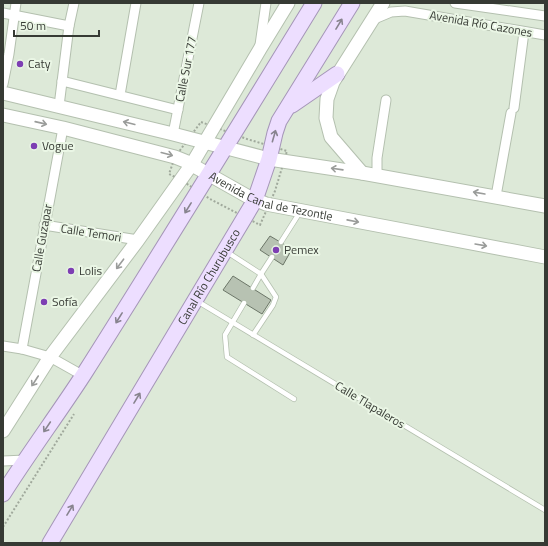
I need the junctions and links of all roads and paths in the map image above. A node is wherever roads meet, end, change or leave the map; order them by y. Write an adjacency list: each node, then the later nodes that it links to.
1 (16, 3): 12 (street)
2 (74, 3): 15 (street)
3 (136, 3): 24 (street)
4 (199, 3): 28 (street, Calle Sur 177)
5 (266, 3): 18 (street)
6 (288, 3): 18 (main road)
7 (314, 3): 33 (main road)
8 (352, 3): 27 (main road, Canal Río Churubusco, one-way to 8)
9 (382, 3): 14 (main road)
10 (455, 3): 13 (street, Avenida Río Cazones)
11 (3, 13): 12 (street)
12 (15, 16): 15 (street); 19 (street)
13 (545, 16)
14 (372, 20): 16 (street, Avenida Río Cazones); 20 (main road)
15 (69, 26): 21 (street)
16 (524, 32): 17 (street, Avenida Río Cazones); 46 (street)
17 (545, 35)
18 (260, 49): 30 (main road)
19 (6, 53): 22 (street)
20 (337, 74): 27 (main road); 41 (main road)
21 (62, 81): 24 (street); 26 (street)
22 (3, 84)
23 (3, 93): 26 (main road)
24 (120, 95): 28 (street)
25 (386, 100): 43 (street)
26 (58, 106): 32 (main road, one-way to 26)
27 (286, 109): 37 (main road, Canal Río Churubusco, one-way to 27)
28 (178, 110): 32 (street, Calle Sur 177)
29 (3, 115): 31 (main road, Avenida Canal de Tezontle, one-way to 31)
30 (214, 126): 33 (path); 34 (path); 35 (main road)
31 (63, 128): 38 (main road, Avenida Canal de Tezontle, one-way to 38); 52 (street, Calle Guzapar)
32 (173, 134): 34 (main road)
33 (233, 134): 36 (main road); 37 (path)
34 (188, 138): 35 (main road); 38 (path)
35 (204, 142): 36 (main road); 40 (main road)
36 (225, 148): 37 (main road); 42 (main road)
37 (270, 153): 39 (main road); 39 (path); 47 (main road, Canal Río Churubusco)
38 (175, 157): 40 (main road, Avenida Canal de Tezontle); 44 (path)
39 (285, 161): 41 (main road, one-way to 39); 48 (path)
40 (192, 164): 42 (main road, Avenida Canal de Tezontle); 44 (main road)
41 (362, 173): 43 (main road)
42 (208, 175): 45 (main road); 47 (main road, Avenida Canal de Tezontle)
43 (377, 175): 46 (main road, one-way to 43)
44 (181, 180): 45 (path); 53 (main road)
45 (198, 191): 51 (path); 67 (main road, one-way to 67)
46 (496, 196): 49 (main road)
47 (255, 200): 48 (main road, Avenida Canal de Tezontle); 51 (main road, Canal Río Churubusco)
48 (270, 205): 50 (main road, Avenida Canal de Tezontle); 51 (path)
49 (545, 206)
50 (300, 211): 54 (lane); 57 (main road, Avenida Canal de Tezontle, one-way to 57)
51 (245, 217): 55 (main road, Canal Río Churubusco)
52 (44, 225): 53 (street, Calle Temori); 65 (street, Calle Guzapar)
53 (138, 240): 66 (main road, one-way to 66)
54 (281, 242)
55 (225, 251): 58 (lane); 60 (main road, Canal Río Churubusco)
56 (272, 257): 58 (lane)
57 (545, 257)
58 (261, 274): 59 (lane); 63 (lane)
59 (253, 288)
60 (196, 300): 62 (lane, Calle Tlapaleros); 74 (main road, Canal Río Churubusco, one-way to 60)
61 (244, 302): 62 (lane)
62 (232, 323): 63 (lane, Calle Tlapaleros); 68 (lane)
63 (253, 335): 73 (lane, Calle Tlapaleros)
64 (3, 346): 65 (street)
65 (22, 349): 66 (street)
66 (50, 357): 67 (street); 69 (main road, one-way to 69)
67 (82, 375): 70 (main road, one-way to 70)
68 (294, 398)
69 (3, 431)
70 (25, 460): 71 (street); 72 (main road)
71 (3, 461)
72 (3, 494)
73 (545, 510)
74 (50, 543)

